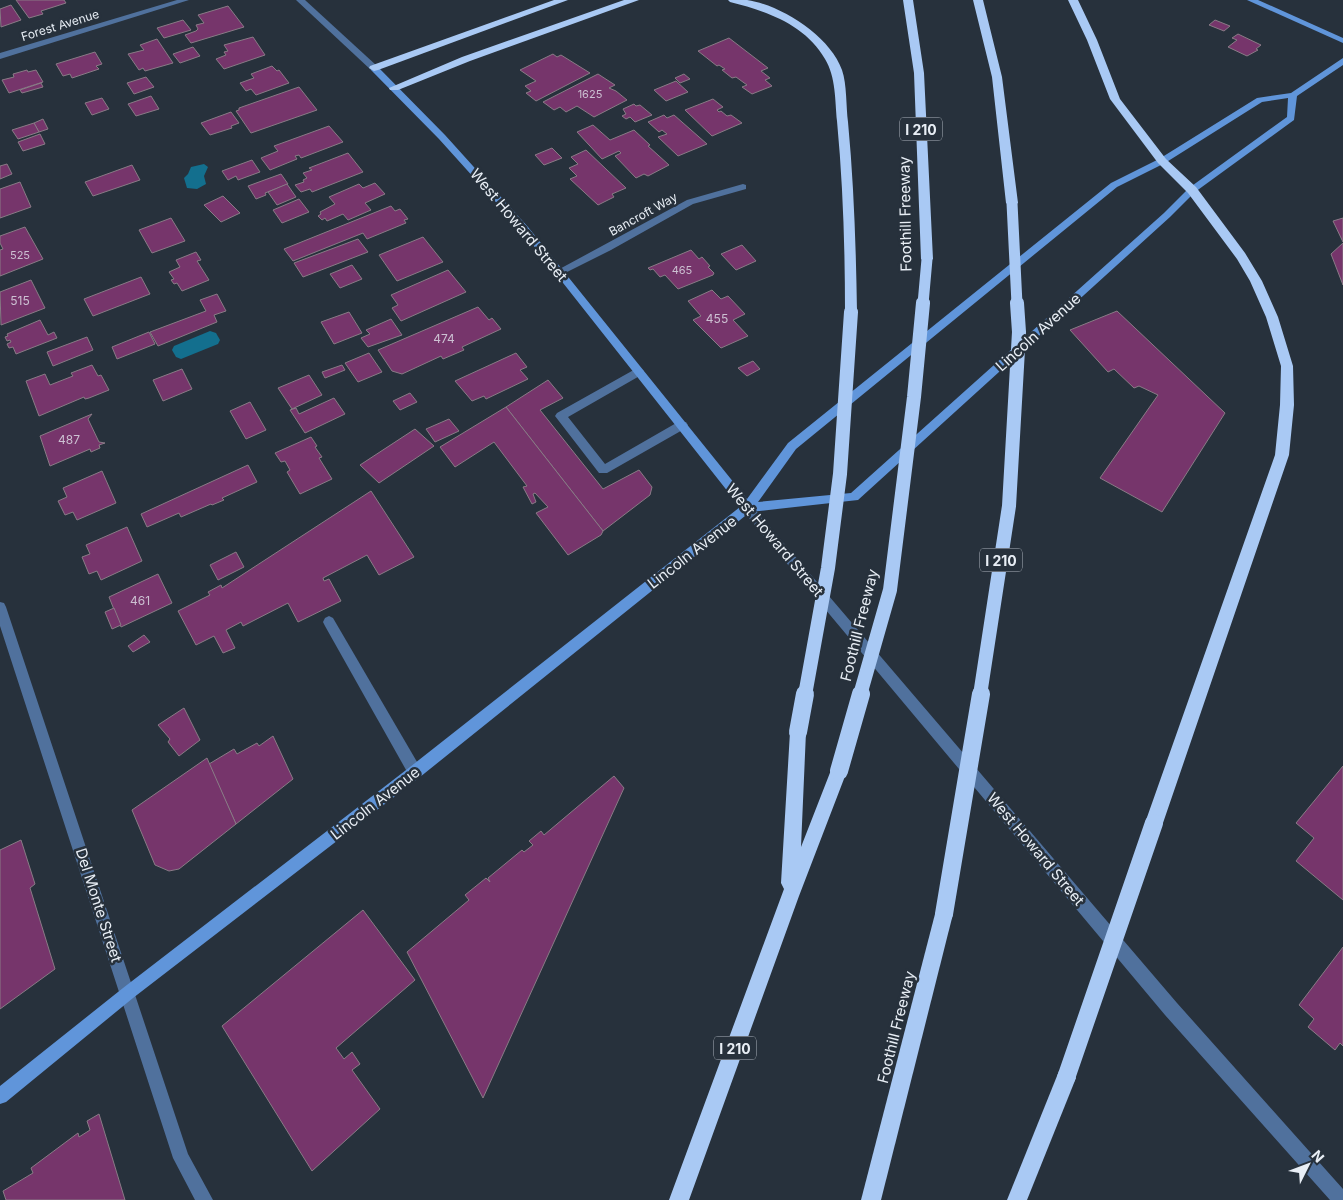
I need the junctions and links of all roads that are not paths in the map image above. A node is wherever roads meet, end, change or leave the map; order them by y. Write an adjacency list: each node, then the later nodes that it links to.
1 (185, 0): 11 (street, Forest Avenue)
2 (300, 0): 13 (street, West Howard Street)
3 (563, 0): 13 (highway)
4 (634, 0): 14 (highway)
5 (733, 0): 26 (highway, bridge)
6 (908, 0): 26 (highway, Foothill Freeway / I 210, bridge)
7 (978, 0): 31 (highway, Foothill Freeway / I 210, bridge)
8 (1073, 0): 16 (highway)
9 (1251, 0): 10 (main road)
10 (1343, 41)
11 (0, 56)
12 (1343, 61): 15 (main road, Lincoln Avenue)
13 (374, 68): 14 (main road, West Howard Street)
14 (394, 88): 19 (main road, West Howard Street)
15 (1293, 95): 16 (main road, Lincoln Avenue); 18 (main road, Lincoln Avenue)
16 (1162, 161): 18 (highway); 22 (main road, Lincoln Avenue)
17 (743, 187): 19 (street, Bancroft Way)
18 (1192, 190): 22 (main road, Lincoln Avenue); 32 (highway, bridge)
19 (560, 272): 20 (main road, West Howard Street)
20 (639, 371): 21 (main road, West Howard Street); 21 (street)
21 (682, 425): 22 (main road, West Howard Street)
22 (748, 508): 25 (main road, Lincoln Avenue); 33 (street, West Howard Street)
23 (0, 607): 27 (street, Del Monte Street)
24 (329, 622): 25 (street)
25 (415, 772): 27 (main road, Lincoln Avenue)
26 (790, 896): 30 (highway, Foothill Freeway / I 210)
27 (128, 993): 28 (main road, Lincoln Avenue); 29 (street, Del Monte Street)
28 (0, 1096)
29 (204, 1200)
30 (679, 1200)
31 (871, 1200)
32 (1017, 1200)
33 (1341, 1200)

